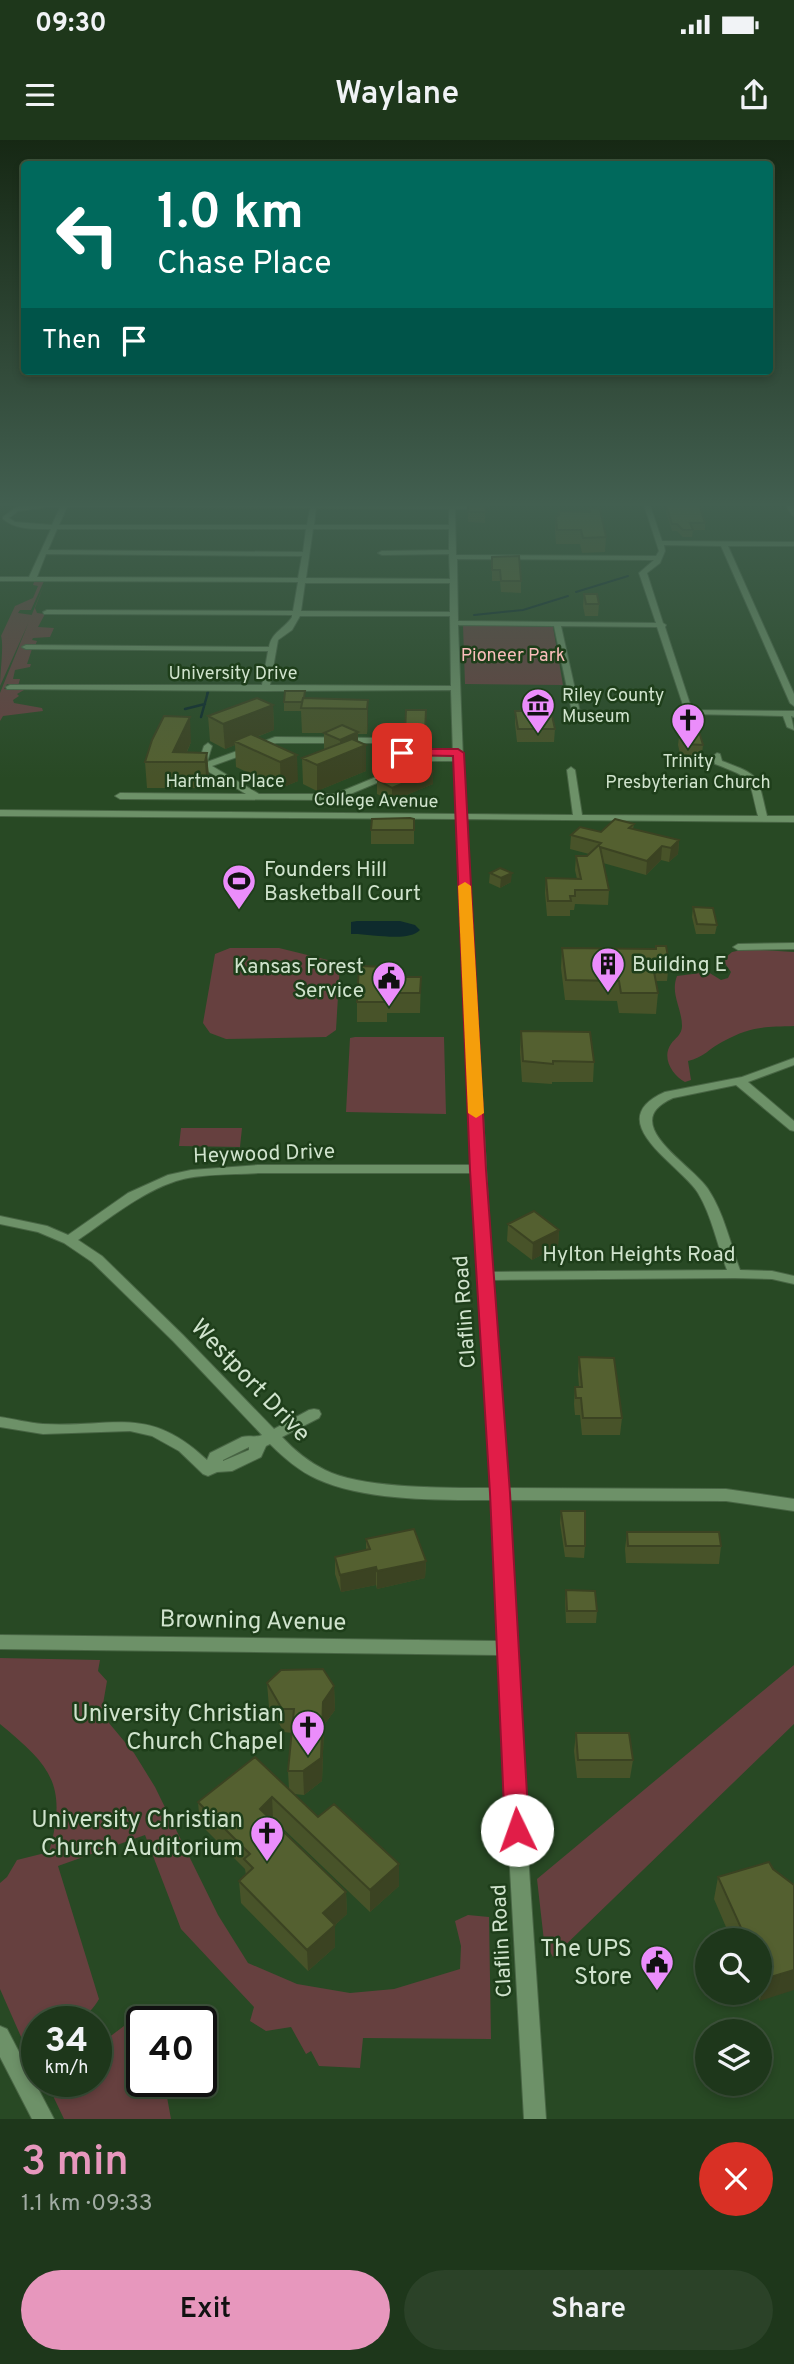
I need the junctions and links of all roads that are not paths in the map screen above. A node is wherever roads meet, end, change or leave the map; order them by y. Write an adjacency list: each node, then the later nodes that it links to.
1 (301, 594): 6 (street)
2 (454, 594): 7 (street, Claflin Road)
3 (651, 594): 9 (street)
4 (746, 594): 15 (street)
5 (47, 612): 6 (street)
6 (297, 614): 7 (street); 11 (street)
7 (455, 619): 8 (street); 13 (street, Claflin Road)
8 (556, 624): 9 (street); 16 (street)
9 (662, 625): 17 (street)
10 (26, 648): 11 (street)
11 (271, 649): 14 (street)
12 (10, 687): 14 (street, University Drive)
13 (456, 688): 14 (street, University Drive); 22 (street, Claflin Road)
14 (265, 689)
15 (794, 703)
16 (576, 712)
17 (694, 714): 18 (street)
18 (790, 714): 19 (street)
19 (794, 727)
20 (384, 740): 24 (street)
21 (208, 746): 24 (street)
22 (458, 755): 27 (street, Hartman Place); 29 (street, Claflin Road)
23 (717, 756): 31 (street)
24 (205, 766): 27 (street)
25 (571, 769): 30 (street)
26 (120, 796): 27 (street, Hartman Place)
27 (259, 797)
28 (0, 813): 29 (street, College Avenue)
29 (461, 816): 30 (street, College Avenue); 38 (street, Claflin Road)
30 (578, 818): 31 (street, College Avenue)
31 (763, 818): 32 (street, College Avenue)
32 (794, 819)
33 (794, 946): 34 (street)
34 (738, 947)
35 (794, 1061): 36 (street)
36 (739, 1081): 37 (street); 41 (street)
37 (794, 1127)
38 (478, 1170): 40 (street, Heywood Drive); 42 (street, Claflin Road)
39 (1, 1221): 40 (street, Westport Drive)
40 (69, 1240): 46 (street, Westport Drive)
41 (735, 1274): 42 (street, Hylton Heights Road); 43 (street, Hylton Heights Road)
42 (484, 1276): 47 (street, Claflin Road)
43 (794, 1280)
44 (314, 1414): 46 (street)
45 (0, 1422): 46 (street)
46 (266, 1440): 47 (street, Westport Drive)
47 (500, 1493): 48 (street, Westport Drive); 50 (street, Claflin Road)
48 (794, 1506)
49 (0, 1642): 50 (street, Browning Avenue)
50 (506, 1648): 53 (street, Claflin Road)
51 (0, 2036): 52 (street)
52 (43, 2119)
53 (534, 2119)

